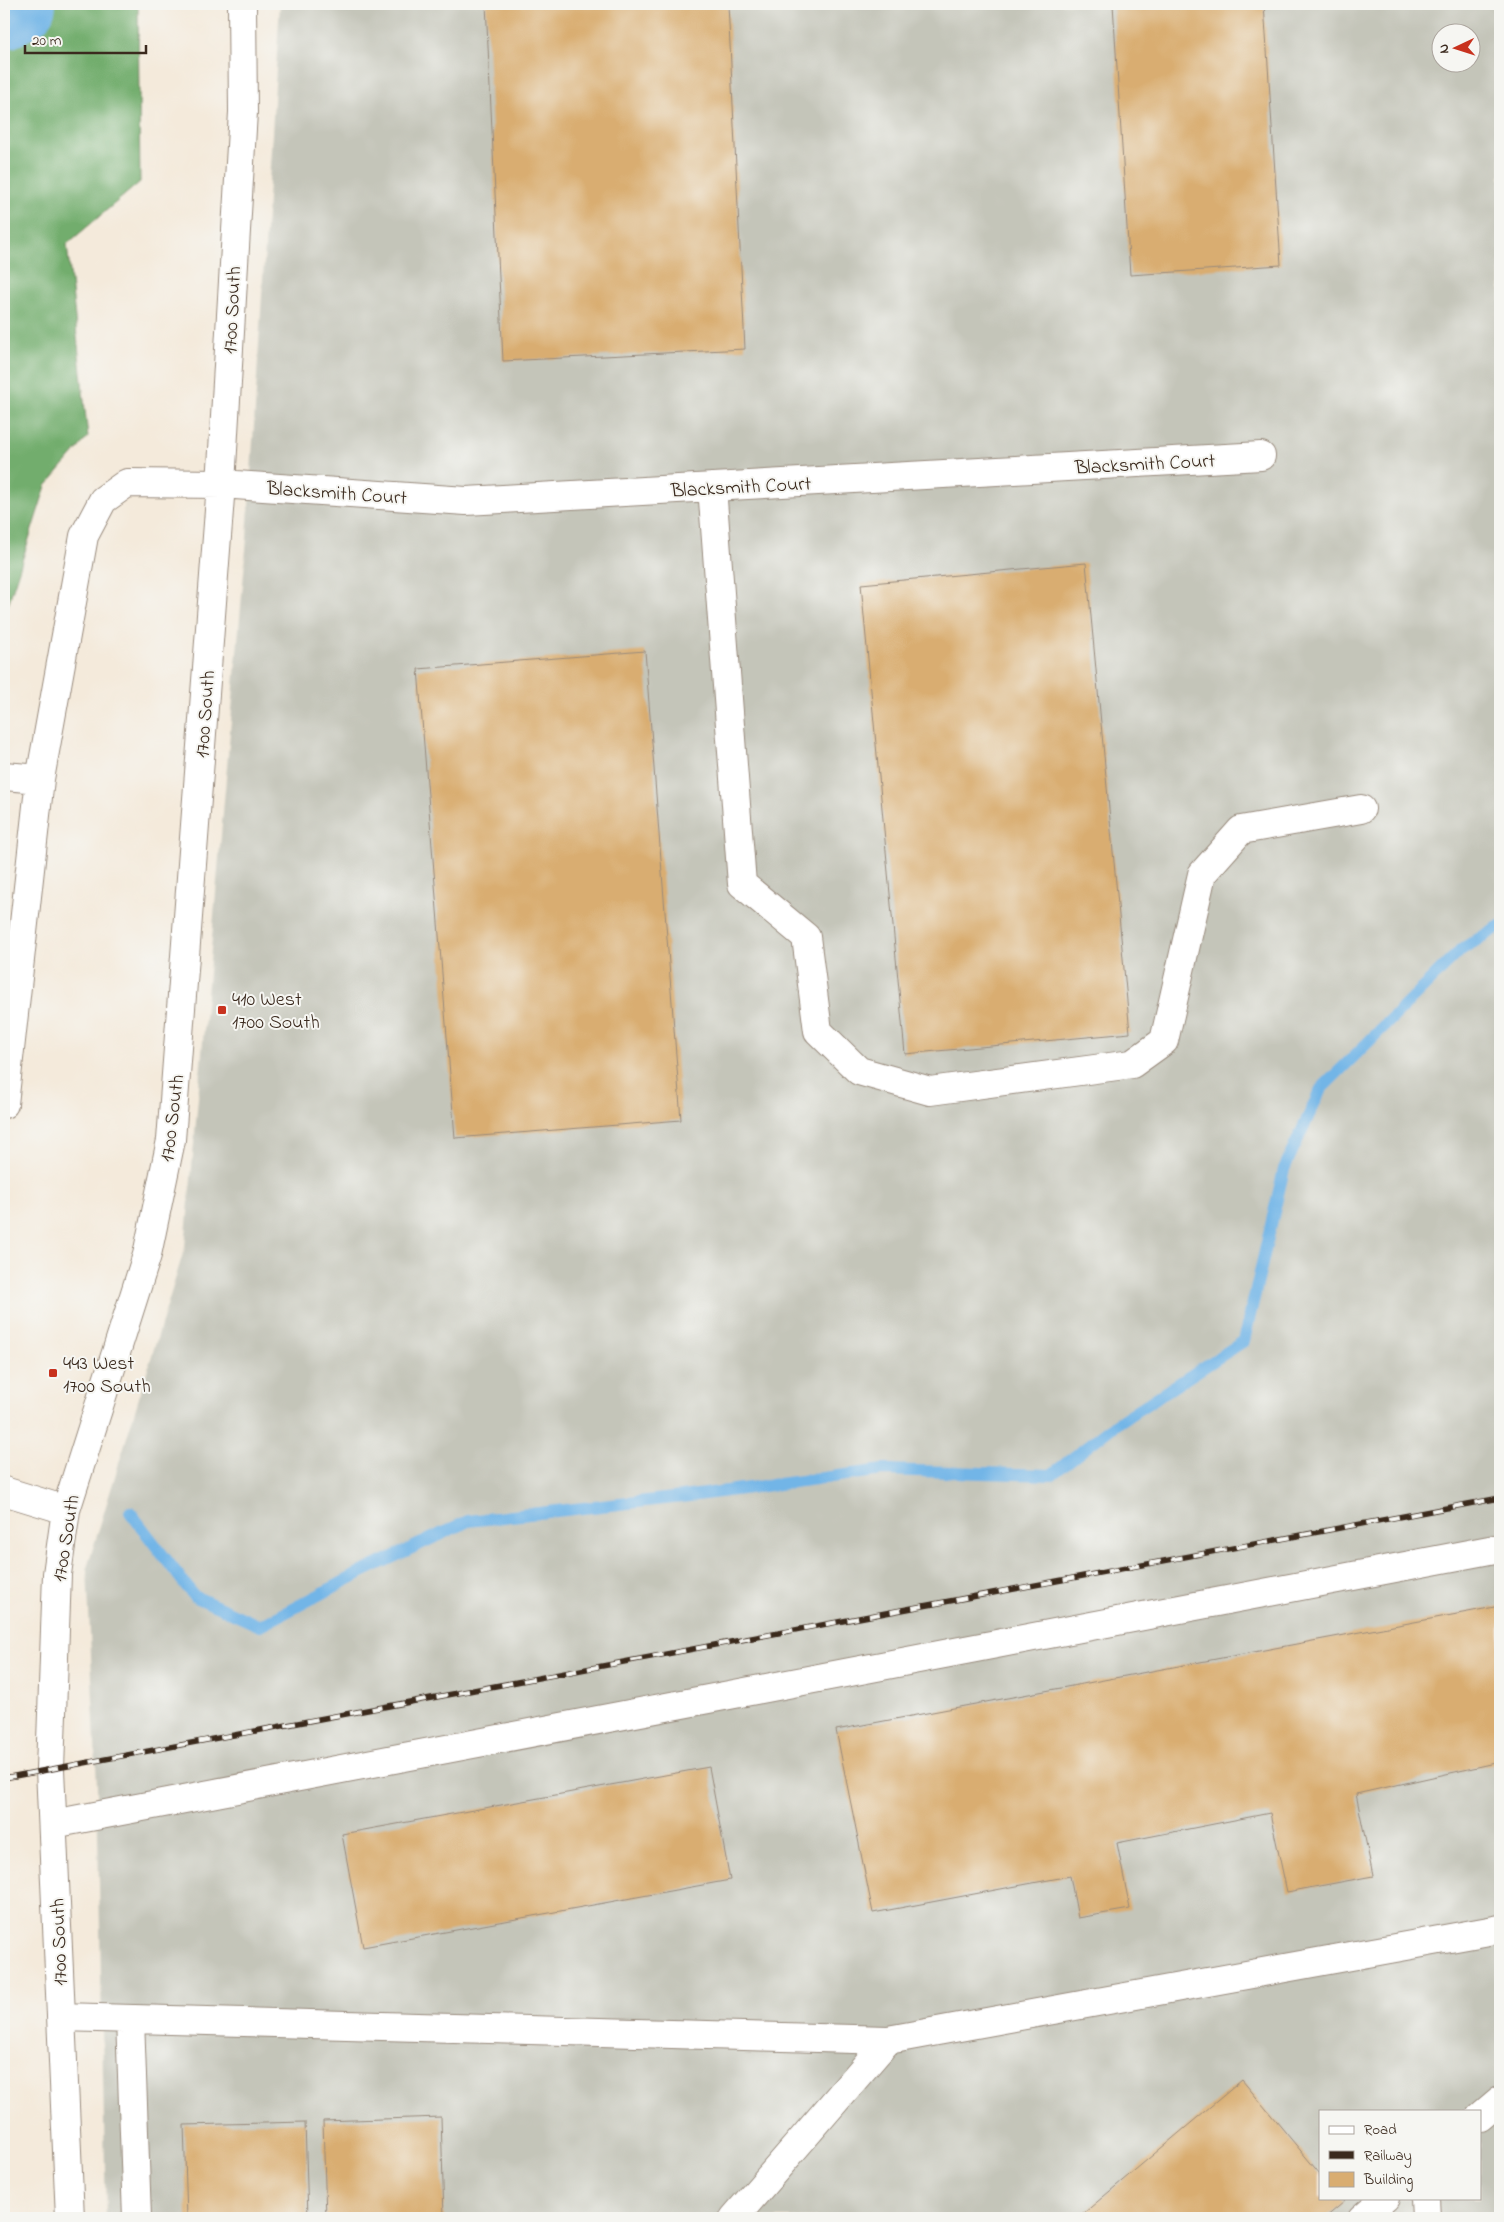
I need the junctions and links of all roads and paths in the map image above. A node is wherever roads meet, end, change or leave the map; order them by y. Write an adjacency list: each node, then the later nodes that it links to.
1 (242, 4): 3 (street, 1700 South)
2 (1261, 456): 4 (street, Blacksmith Court)
3 (221, 484): 4 (street, Blacksmith Court); 6 (street, Blacksmith Court); 10 (street, 1700 South)
4 (712, 487): 7 (street)
5 (4, 776): 6 (street)
6 (40, 778): 8 (street, Blacksmith Court)
7 (1361, 809)
8 (4, 1104)
9 (4, 1490): 10 (street)
10 (66, 1510): 12 (street, 1700 South)
11 (1500, 1548): 12 (street)
12 (53, 1824): 14 (street, 1700 South)
13 (1500, 1929): 16 (street)
14 (61, 2017): 15 (street); 21 (street, 1700 South)
15 (130, 2019): 16 (street); 22 (street)
16 (888, 2040): 23 (street)
17 (1500, 2100): 18 (street)
18 (1482, 2115)
19 (1384, 2200): 24 (street)
20 (1425, 2200): 25 (street)
21 (70, 2218)
22 (137, 2218)
23 (734, 2218)
24 (1362, 2218)
25 (1426, 2218)

